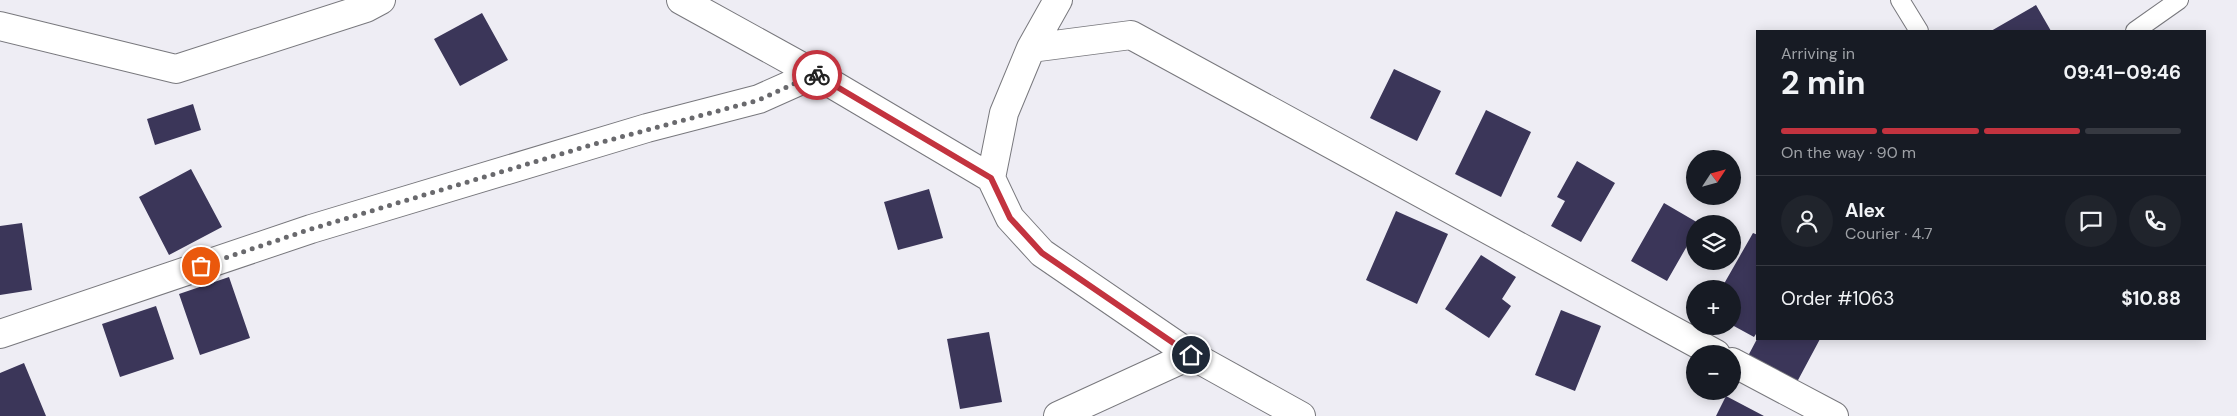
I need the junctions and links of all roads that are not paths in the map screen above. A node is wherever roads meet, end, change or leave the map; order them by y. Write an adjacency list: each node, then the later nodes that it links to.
1 (381, 0): 6 (street)
2 (681, 0): 10 (street)
3 (1058, 0): 9 (street)
4 (1900, 0): 7 (lane)
5 (2179, 0): 8 (lane)
6 (0, 26)
7 (1918, 30)
8 (2136, 30)
9 (1031, 48): 11 (street); 13 (street)
10 (815, 74): 11 (street); 12 (street)
11 (991, 178): 14 (street)
12 (0, 334)
13 (1699, 345)
14 (1191, 355): 16 (street); 17 (street)
15 (1741, 367): 18 (street)
16 (1058, 416)
17 (1301, 416)
18 (1834, 416)

